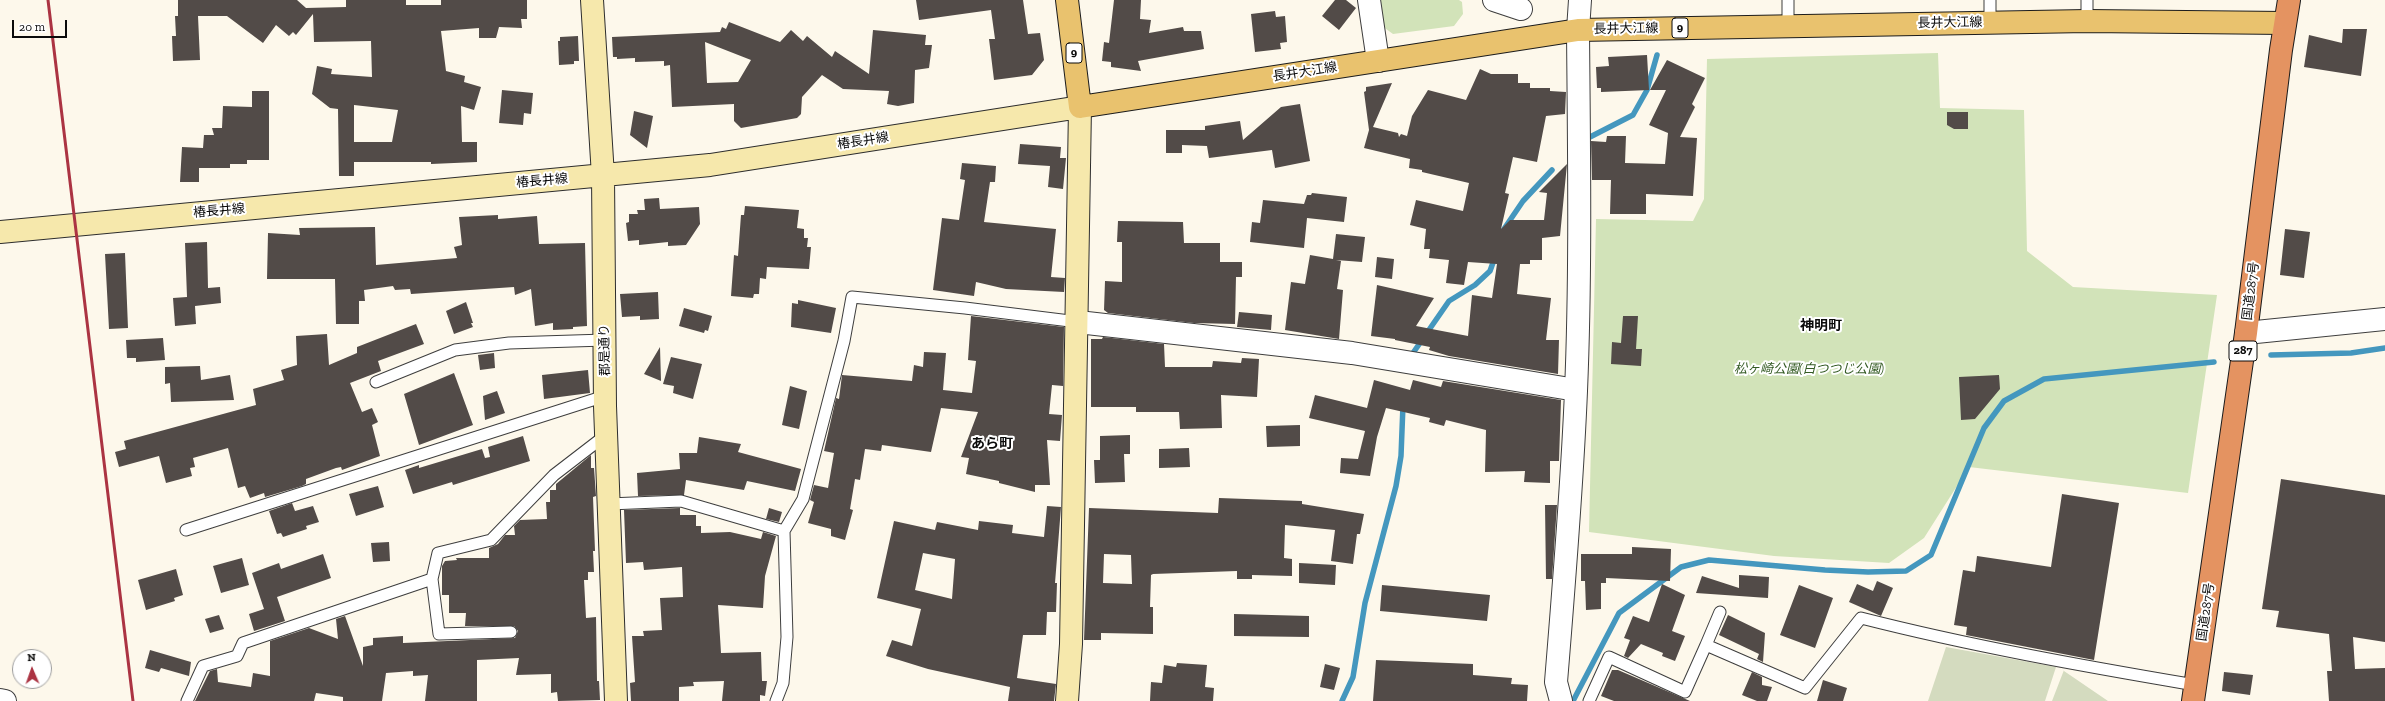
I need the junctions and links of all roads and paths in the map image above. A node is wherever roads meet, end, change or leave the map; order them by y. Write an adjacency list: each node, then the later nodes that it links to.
1 (592, 0): 17 (street, 郡是通り)
2 (1067, 0): 16 (main road, 9)
3 (1369, 0): 15 (street)
4 (1494, 0): 9 (street)
5 (1580, 0): 14 (street)
6 (1788, 0): 13 (lane)
7 (1990, 0): 11 (lane)
8 (2289, 0): 12 (highway, 国道287号 / 287)
9 (1520, 9)
10 (2087, 10): 11 (main road, 長井大江線 / 9); 12 (main road, 長井大江線 / 9)
11 (1990, 22): 13 (main road, 長井大江線 / 9)
12 (2285, 23): 21 (highway, 国道287号 / 287)
13 (1788, 26): 14 (main road, 長井大江線 / 9)
14 (1578, 30): 15 (main road, 長井大江線 / 9); 24 (street)
15 (1378, 61): 16 (main road, 長井大江線 / 9)
16 (1080, 107): 17 (street, 椿長井線); 20 (street)
17 (603, 176): 18 (street, 椿長井線); 22 (street, 郡是通り)
18 (0, 232)
19 (2385, 319): 21 (street)
20 (1078, 322): 24 (street); 29 (lane); 41 (street)
21 (2246, 333): 34 (highway, 国道287号 / 287)
22 (605, 340): 23 (lane); 25 (street, 郡是通り)
23 (376, 382)
24 (1576, 390): 42 (street)
25 (605, 396): 26 (street, 郡是通り); 28 (lane)
26 (606, 435): 27 (street, 郡是通り); 30 (lane)
27 (609, 504): 29 (lane); 39 (street, 郡是通り)
28 (186, 530)
29 (784, 531): 40 (lane)
30 (432, 579): 32 (lane); 38 (lane)
31 (1720, 612): 33 (lane)
32 (511, 632)
33 (1706, 645): 34 (lane); 35 (lane)
34 (2194, 693)
35 (1684, 697): 43 (lane)
36 (0, 700): 37 (street)
37 (5, 701)
38 (186, 701)
39 (616, 701)
40 (776, 701)
41 (1067, 701)
42 (1561, 701)
43 (1589, 701)

